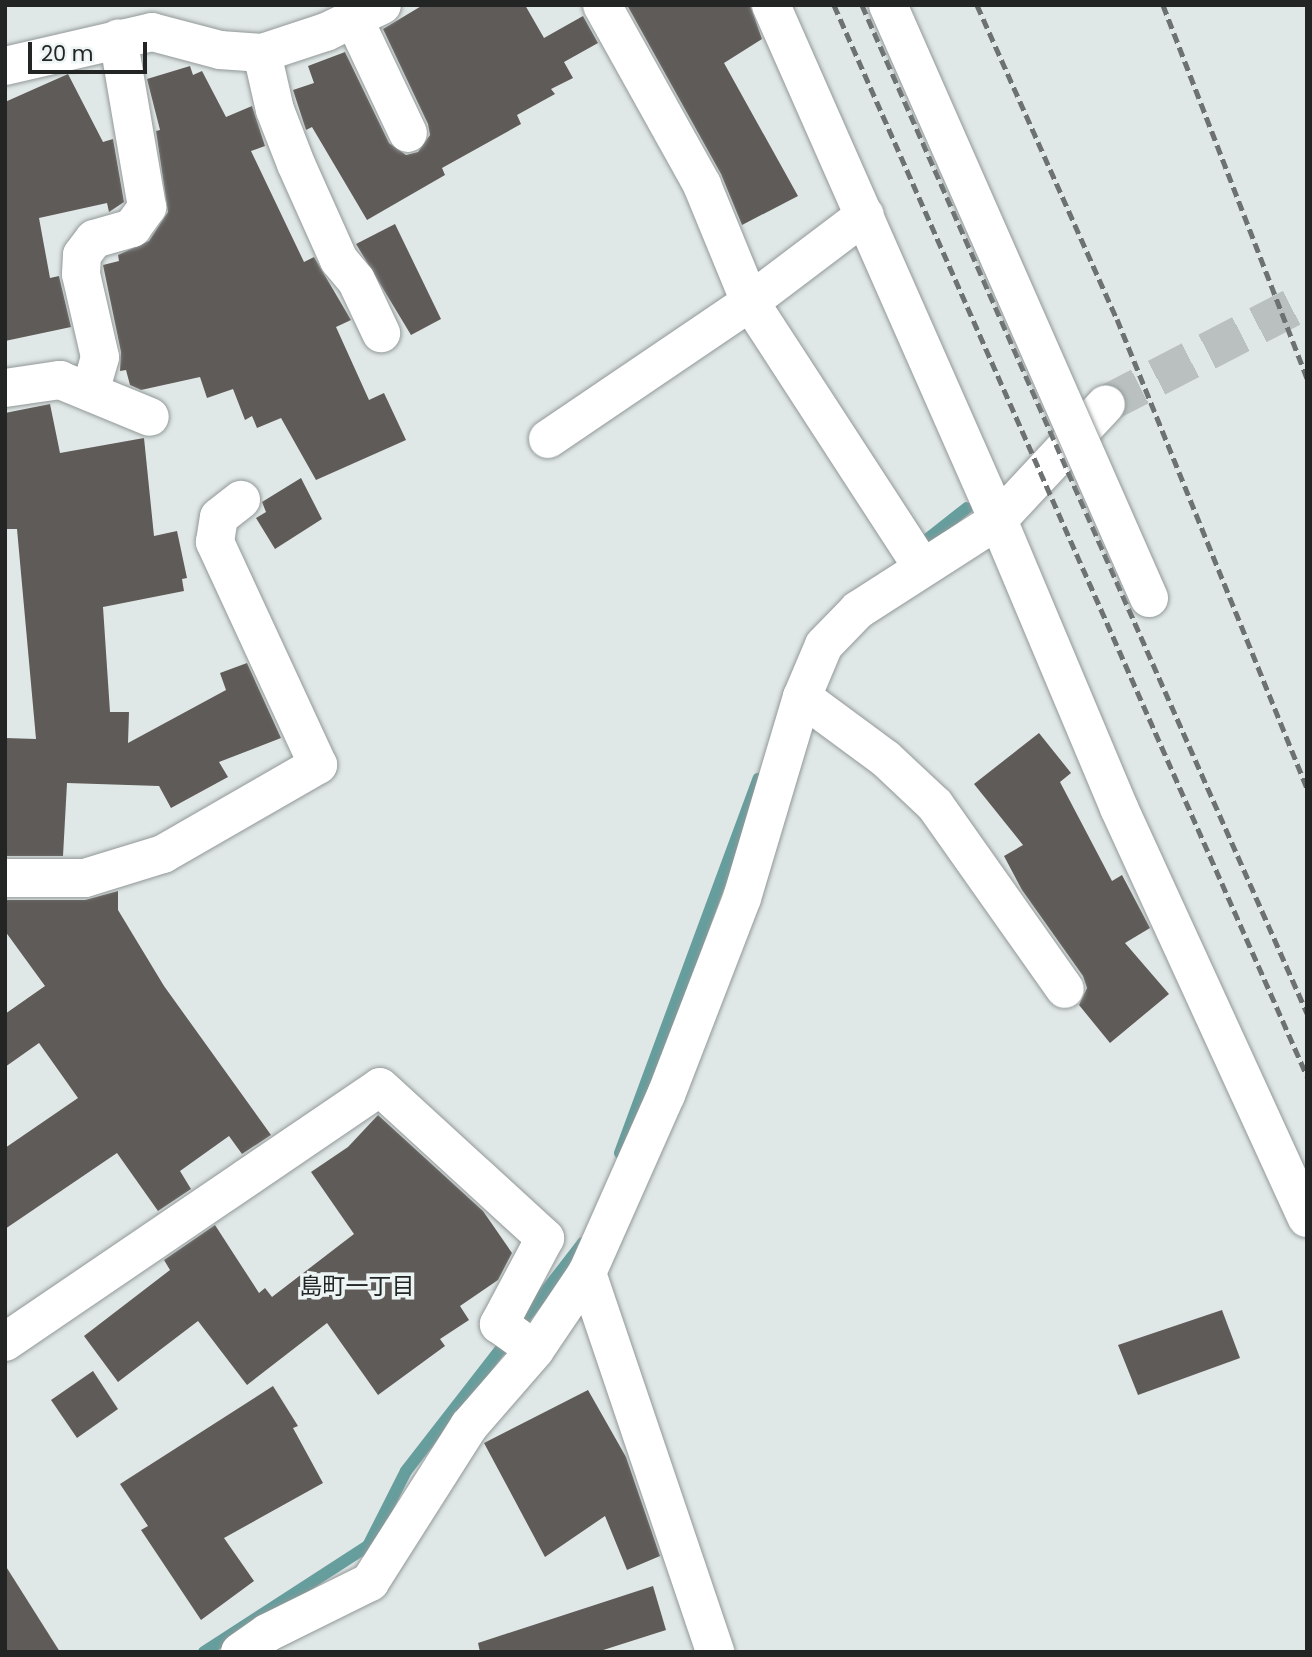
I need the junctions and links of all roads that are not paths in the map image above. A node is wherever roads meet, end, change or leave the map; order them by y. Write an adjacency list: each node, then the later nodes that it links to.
1 (602, 5): 10 (street)
2 (771, 5): 9 (street)
3 (888, 5): 20 (street, bridge)
4 (368, 12): 6 (street); 8 (street)
5 (118, 38): 6 (street); 7 (street); 13 (street)
6 (262, 53): 11 (street)
7 (5, 66)
8 (408, 133)
9 (864, 215): 10 (street); 18 (street)
10 (750, 302): 16 (street); 19 (street)
11 (381, 333)
12 (5, 388): 13 (street)
13 (90, 392): 15 (street)
14 (1106, 404): 18 (street)
15 (150, 418)
16 (548, 439)
17 (241, 500): 22 (street)
18 (998, 520): 19 (street); 24 (street)
19 (915, 556): 21 (street)
20 (1149, 598)
21 (802, 697): 23 (street); 25 (street)
22 (5, 878)
23 (1065, 989)
24 (1307, 1218)
25 (587, 1273): 27 (street); 29 (street)
26 (5, 1342): 27 (street)
27 (535, 1350): 28 (street)
28 (240, 1652)
29 (715, 1652)

